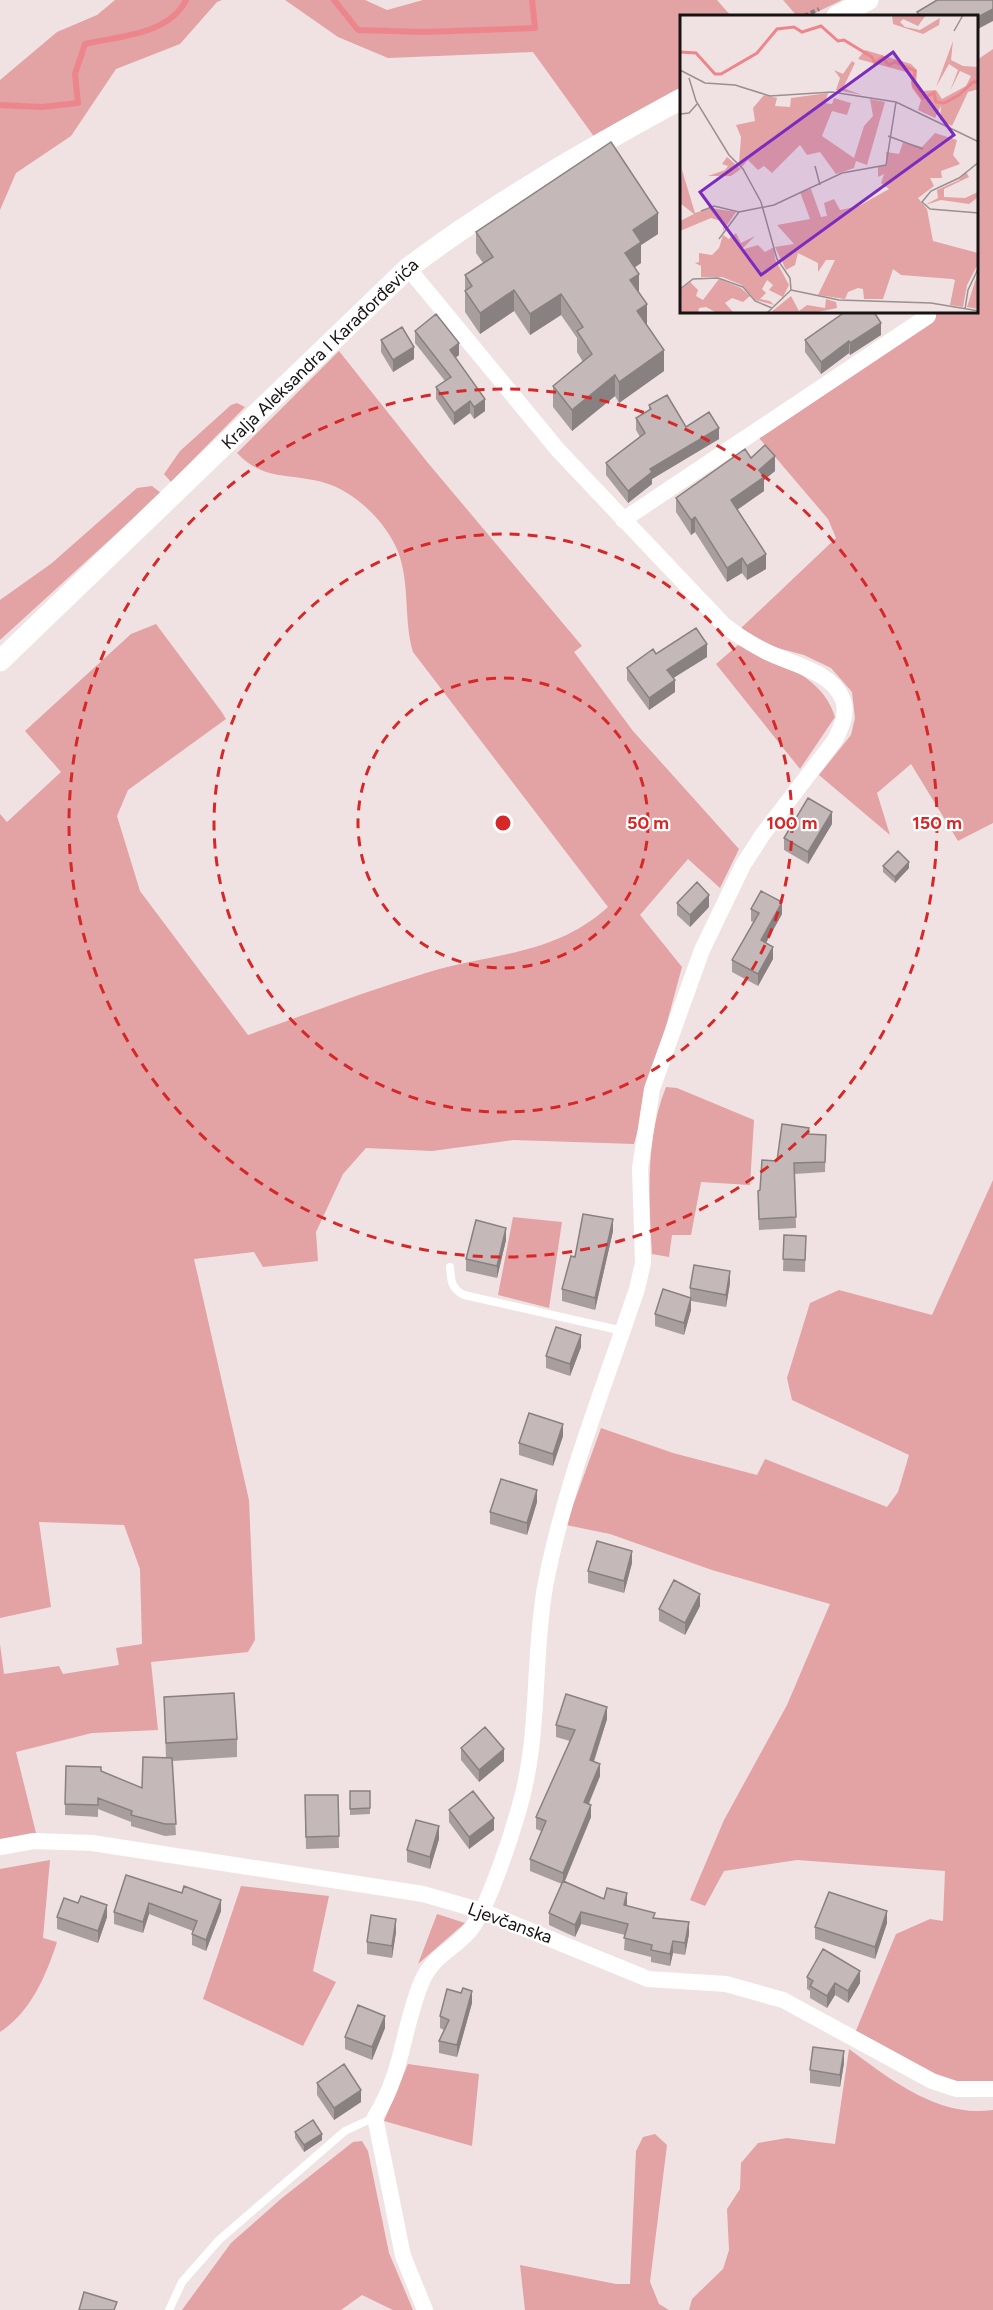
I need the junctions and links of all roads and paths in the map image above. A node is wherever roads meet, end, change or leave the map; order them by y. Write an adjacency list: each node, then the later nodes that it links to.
1 (868, 0): 2 (street)
2 (839, 15)
3 (680, 100): 4 (street, Kralja Aleksandra I Karađorđevića)
4 (408, 268): 6 (street); 7 (street, Kralja Aleksandra I Karađorđevića)
5 (928, 316): 6 (street)
6 (623, 520): 9 (street)
7 (0, 661)
8 (450, 1267): 9 (lane)
9 (623, 1331): 11 (street)
10 (0, 1847): 11 (street, Ljevčanska)
11 (482, 1911): 12 (street, Ljevčanska); 13 (street)
12 (993, 2089)
13 (375, 2117): 14 (lane); 15 (street)
14 (169, 2310)
15 (425, 2310)

